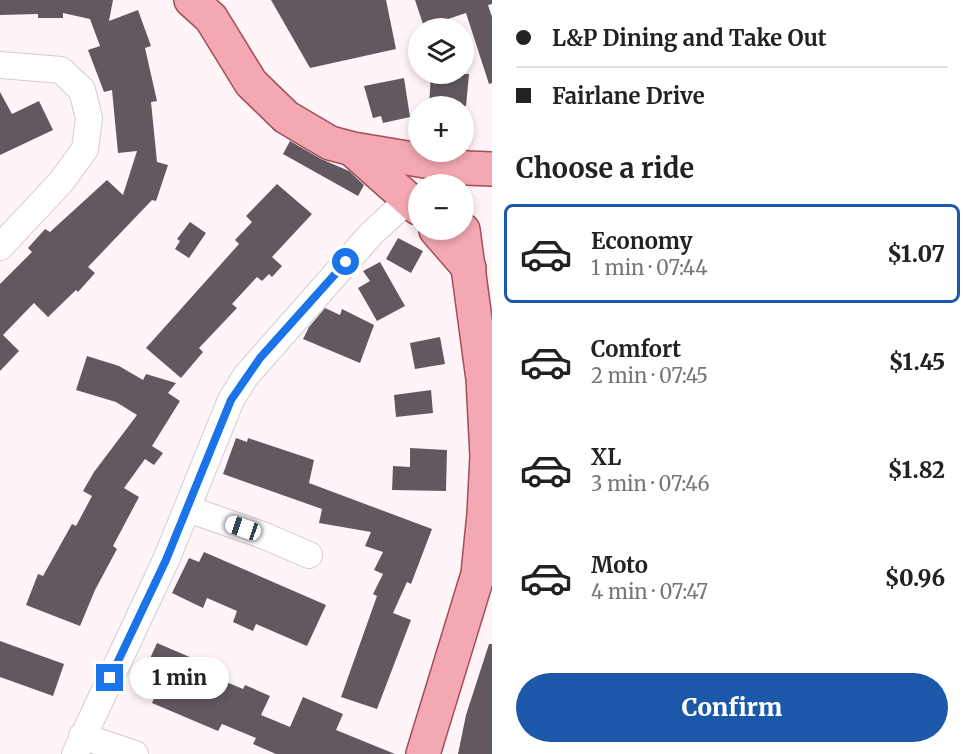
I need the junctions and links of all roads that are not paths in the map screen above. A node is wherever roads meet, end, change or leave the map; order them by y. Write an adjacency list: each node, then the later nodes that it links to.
1 (191, 0): 3 (main road)
2 (0, 65): 11 (street)
3 (353, 149): 4 (main road); 7 (main road)
4 (408, 158)
5 (425, 162): 6 (main road)
6 (467, 174)
7 (408, 195)
8 (408, 208): 13 (street)
9 (445, 240): 12 (main road)
10 (465, 240): 12 (main road)
11 (0, 247)
12 (469, 268): 15 (main road)
13 (188, 509): 14 (street); 16 (street)
14 (309, 555)
15 (485, 571): 18 (main road)
16 (79, 745): 17 (street)
17 (135, 754)
18 (423, 754)

